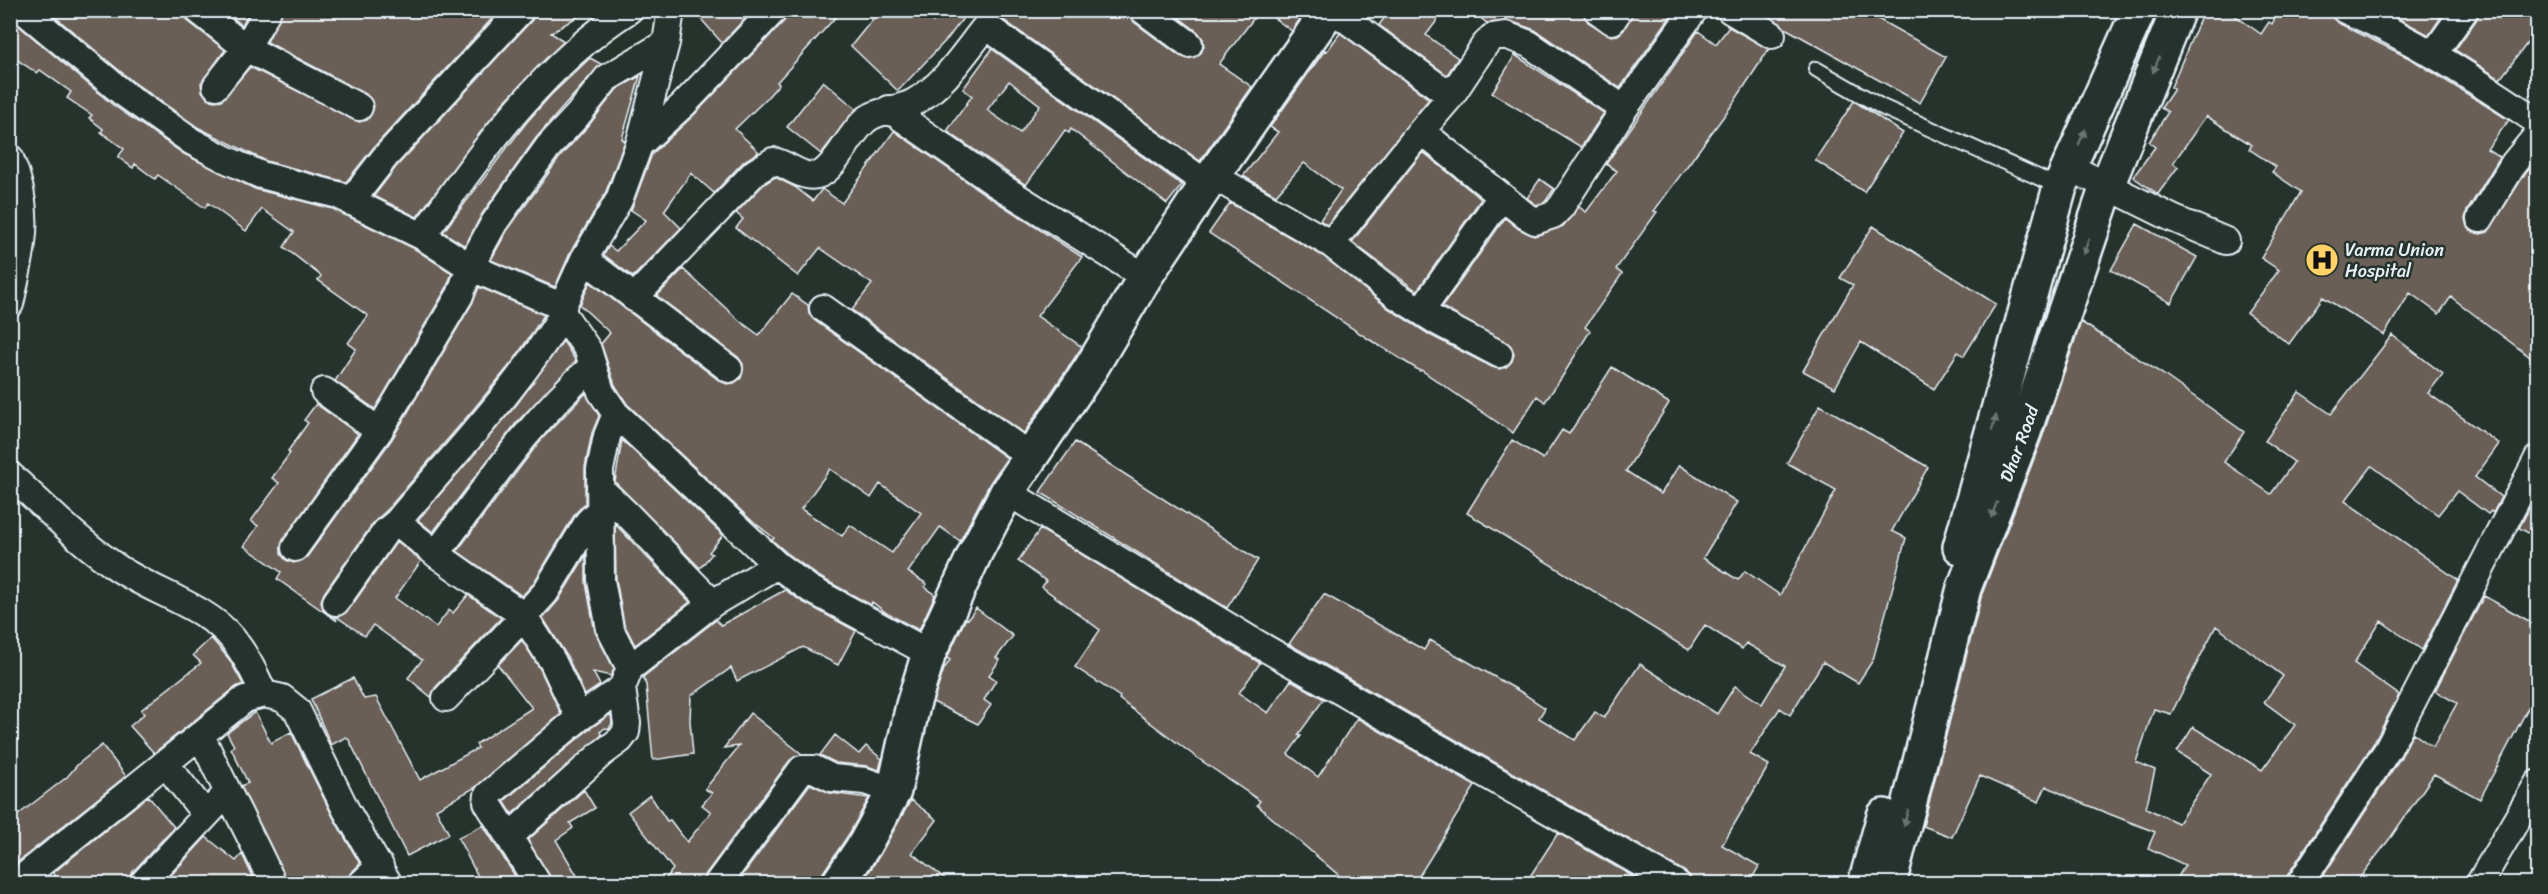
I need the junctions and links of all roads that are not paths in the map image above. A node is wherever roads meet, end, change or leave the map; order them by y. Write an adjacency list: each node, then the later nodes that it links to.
1 (23, 10): 39 (street)
2 (198, 10): 22 (street)
3 (268, 10): 22 (street)
4 (521, 10): 39 (street)
5 (628, 10): 41 (street)
6 (670, 10): 20 (street)
7 (774, 10): 33 (street)
8 (1143, 10): 21 (street)
9 (1331, 10): 26 (street); 36 (main road)
10 (1597, 10): 11 (street)
11 (1619, 10)
12 (1694, 10): 29 (street)
13 (1730, 10): 19 (street)
14 (2139, 10): 35 (main road, Dhar Road, one-way to 14)
15 (2178, 10): 37 (main road, Dhar Road, one-way to 37)
16 (2345, 10): 23 (street)
17 (2464, 10): 23 (street)
18 (981, 18): 28 (street); 36 (street)
19 (1772, 35)
20 (666, 43): 33 (street); 45 (street)
21 (1189, 44)
22 (246, 48): 25 (street); 27 (street)
23 (2434, 53): 30 (street)
24 (1816, 69): 35 (lane)
25 (216, 86)
26 (1451, 96): 29 (street); 31 (street)
27 (359, 107)
28 (889, 109): 46 (street); 47 (street)
29 (1624, 109): 38 (street)
30 (2538, 122)
31 (1421, 131): 38 (street); 43 (street)
32 (2538, 134): 40 (street)
33 (639, 145): 44 (street)
34 (10, 158): 48 (street)
35 (2065, 177): 37 (street); 91 (main road, Dhar Road, one-way to 35)
36 (1210, 180): 43 (street); 46 (main road)
37 (2107, 186): 42 (street); 92 (main road, Dhar Road, one-way to 92)
38 (1501, 196): 51 (street)
39 (350, 202): 41 (street)
40 (2480, 219)
41 (422, 236): 45 (street)
42 (2226, 241)
43 (1331, 244): 51 (street)
44 (584, 259): 47 (street); 50 (street)
45 (470, 267): 50 (street); 57 (street)
46 (1145, 277): 58 (main road)
47 (634, 298): 54 (street)
48 (10, 304)
49 (822, 308): 58 (street)
50 (563, 310): 53 (street); 63 (street)
51 (1421, 311): 52 (street)
52 (1499, 354)
53 (593, 366): 56 (street); 65 (street)
54 (729, 369)
55 (324, 391): 57 (street)
56 (616, 414): 62 (street); 66 (street)
57 (379, 431): 64 (street)
58 (1030, 456): 61 (main road)
59 (2538, 458): 93 (street)
60 (10, 475): 72 (street)
61 (1007, 492): 70 (main road); 90 (street)
62 (600, 500): 68 (street); 69 (street); 71 (street)
63 (396, 522): 65 (street); 67 (street)
64 (295, 548)
65 (436, 554): 69 (street)
66 (777, 565): 68 (street); 70 (street)
67 (336, 602)
68 (713, 603): 71 (street)
69 (524, 616): 73 (street); 74 (street)
70 (929, 653): 78 (main road)
71 (626, 678): 74 (street); 81 (street)
72 (264, 694): 75 (street); 82 (street)
73 (446, 698)
74 (579, 718): 81 (street)
75 (201, 735): 76 (street); 79 (street)
76 (165, 763): 80 (street); 83 (street)
77 (2538, 783): 94 (street)
78 (894, 791): 88 (street); 89 (main road)
79 (227, 793): 80 (street); 85 (street)
80 (206, 815): 84 (street)
81 (509, 837): 87 (street)
82 (385, 875): 86 (street)
83 (15, 884)
84 (142, 884)
85 (273, 884)
86 (361, 884)
87 (538, 884)
88 (717, 884)
89 (838, 884)
90 (1677, 884)
91 (1865, 884)
92 (1889, 884)
93 (2300, 884)
94 (2479, 884)

